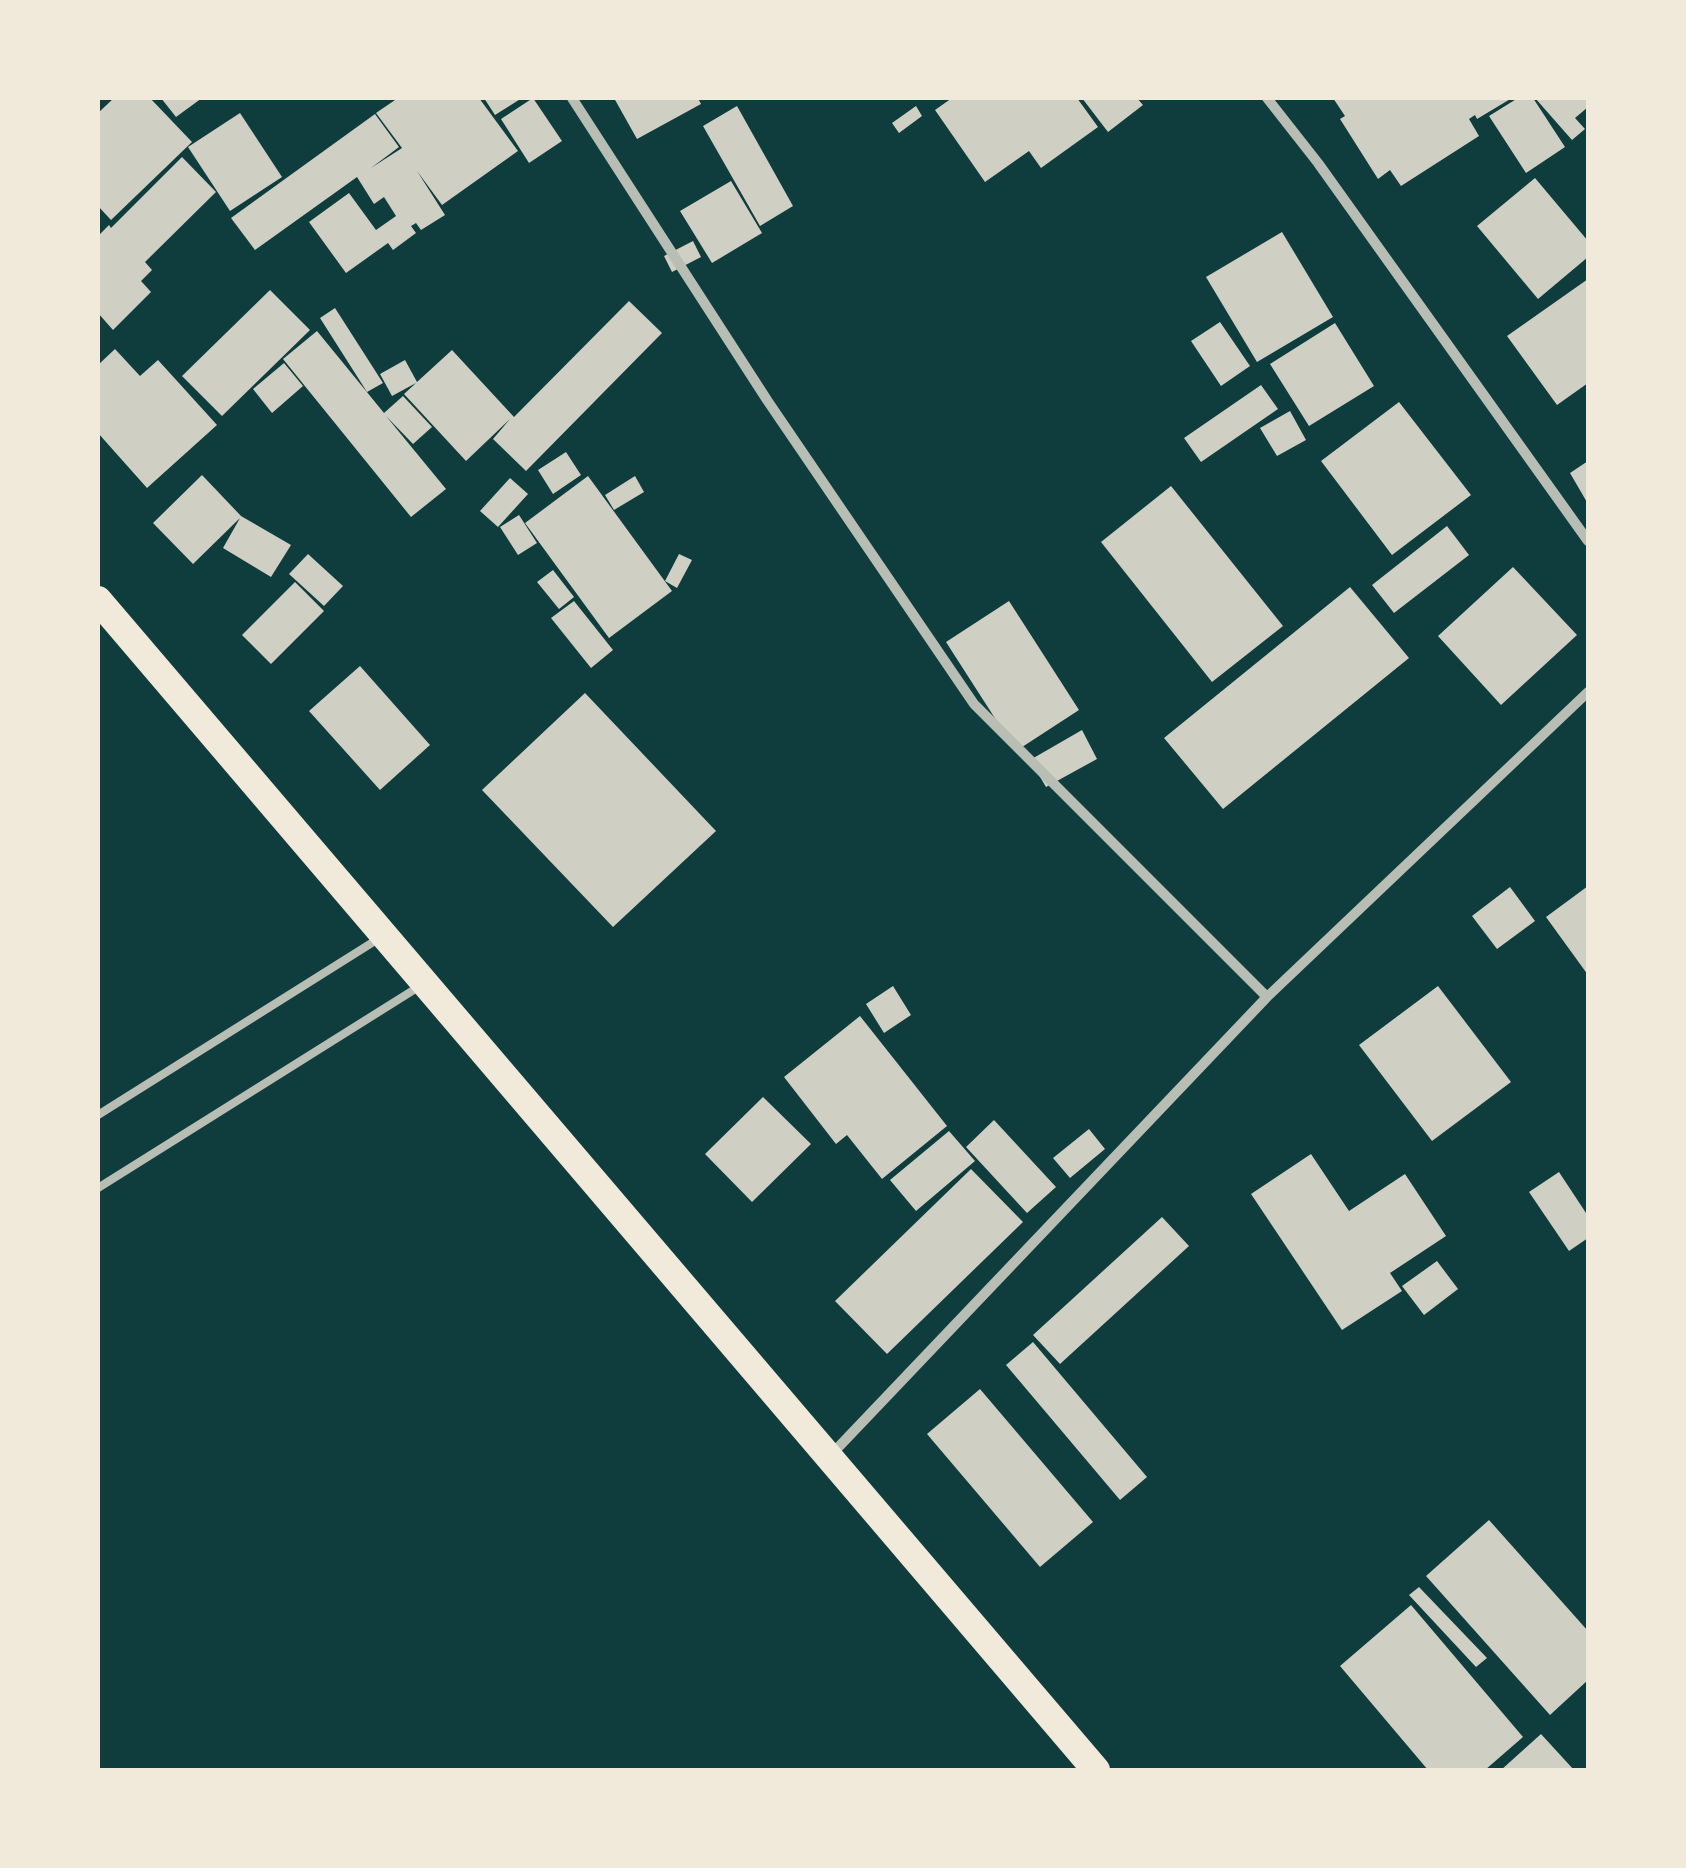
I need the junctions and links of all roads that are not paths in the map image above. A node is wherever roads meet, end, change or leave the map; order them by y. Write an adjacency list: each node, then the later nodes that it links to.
1 (572, 98): 8 (street)
2 (1267, 98): 3 (street)
3 (1588, 541)
4 (98, 600): 6 (highway)
5 (1588, 692): 8 (street)
6 (382, 936): 7 (highway); 9 (lane)
7 (423, 984): 10 (lane); 11 (highway)
8 (1267, 996): 11 (street)
9 (98, 1116)
10 (98, 1188)
11 (829, 1456): 12 (highway)
12 (1096, 1770)

